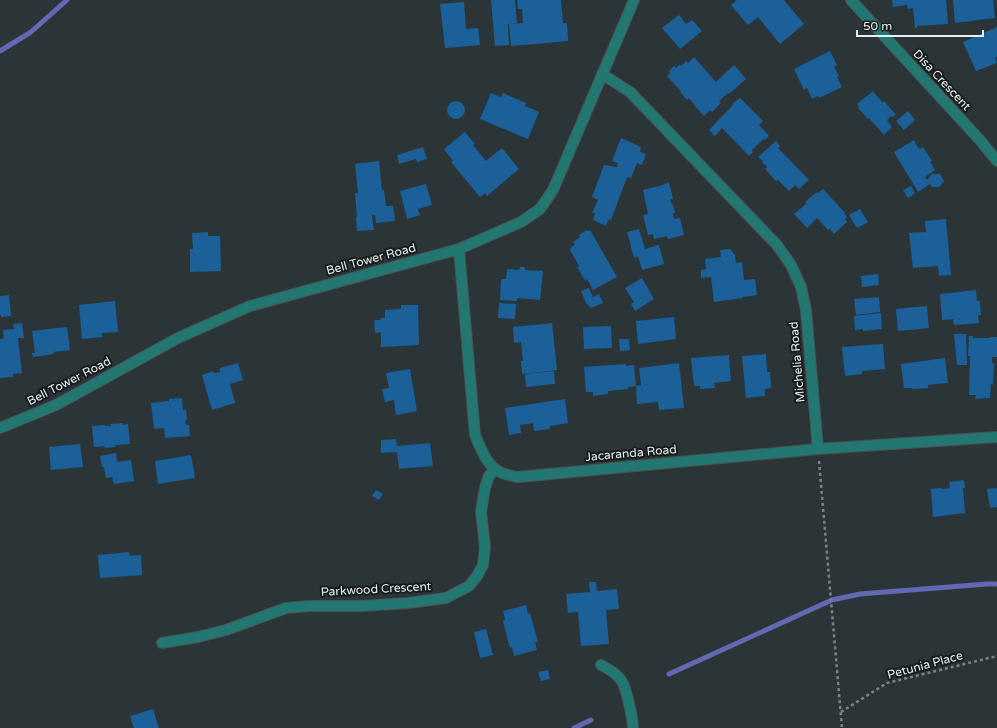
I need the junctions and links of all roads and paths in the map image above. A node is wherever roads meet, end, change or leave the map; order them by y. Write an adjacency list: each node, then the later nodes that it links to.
1 (634, 0): 3 (street, Bell Tower Road)
2 (851, 0): 4 (street, Disa Crescent)
3 (602, 74): 5 (street, Bell Tower Road); 8 (street, Michelia Road)
4 (997, 161)
5 (459, 248): 6 (street, Bell Tower Road); 9 (street)
6 (0, 428)
7 (997, 437): 8 (street, Jacaranda Road)
8 (818, 449): 9 (street, Jacaranda Road); 13 (path)
9 (495, 469): 10 (street, Parkwood Crescent)
10 (162, 643)
11 (997, 656): 13 (path, Petunia Place)
12 (601, 665): 14 (street)
13 (841, 712): 15 (path)
14 (633, 728)
15 (842, 728)

